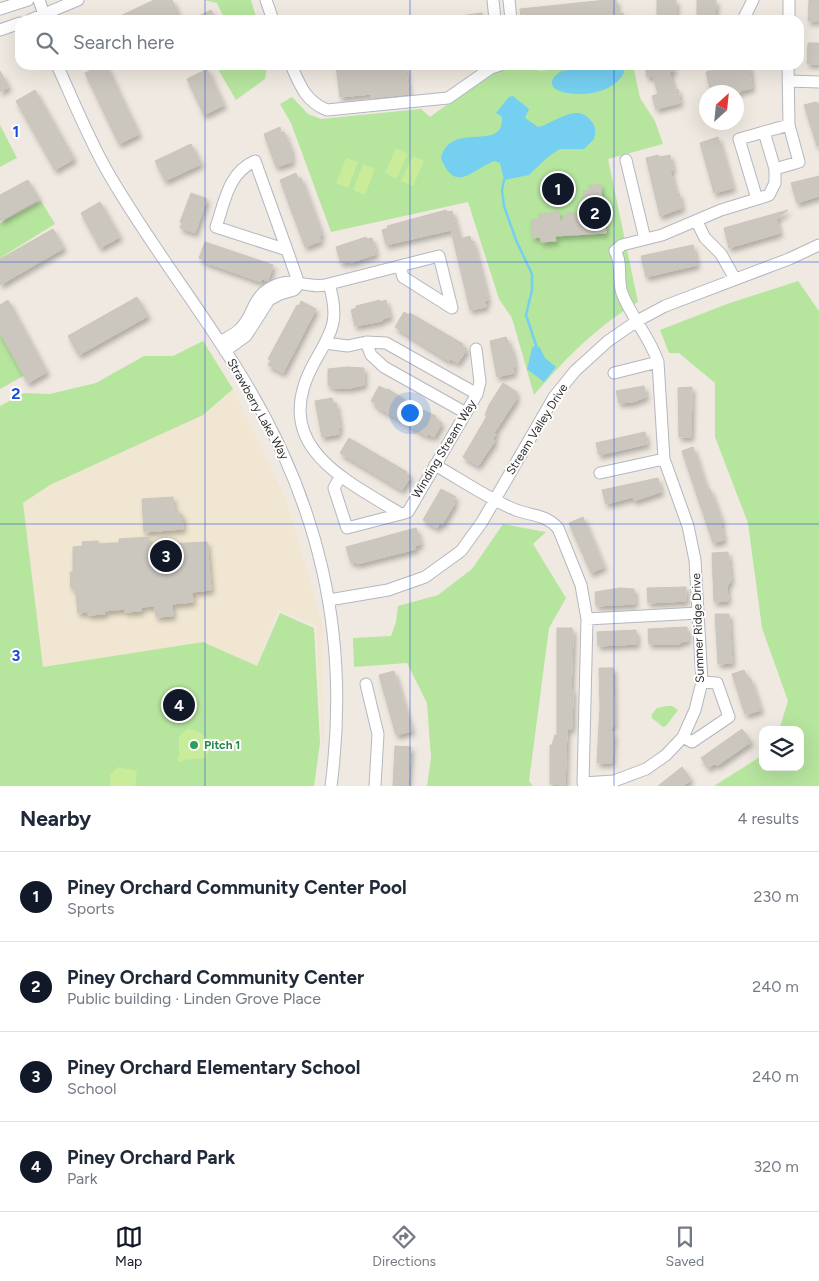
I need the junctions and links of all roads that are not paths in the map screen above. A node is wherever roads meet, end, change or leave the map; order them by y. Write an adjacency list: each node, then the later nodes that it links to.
1 (27, 0): 9 (street); 10 (street)
2 (39, 0): 11 (street)
3 (78, 0): 12 (street)
4 (266, 0): 13 (street)
5 (493, 0): 14 (street)
6 (509, 0): 15 (street)
7 (754, 0): 16 (street)
8 (789, 0): 17 (street)
9 (0, 9)
10 (36, 15)
11 (38, 15)
12 (46, 15)
13 (271, 15)
14 (494, 15)
15 (510, 15)
16 (746, 15)
17 (789, 15)
18 (15, 25): 19 (street)
19 (0, 30)
20 (59, 70): 42 (street, Strawberry Lake Way)
21 (293, 70): 22 (street)
22 (487, 70)
23 (788, 70): 24 (street)
24 (788, 81): 25 (street); 26 (street)
25 (819, 82)
26 (788, 125): 27 (street); 29 (street)
27 (764, 132): 29 (street); 30 (street)
28 (626, 160): 32 (street)
29 (775, 169): 30 (street)
30 (757, 199): 31 (street)
31 (696, 222): 32 (street); 36 (street)
32 (645, 239): 39 (street, Summer Ridge Drive)
33 (819, 245): 36 (street, Stream Valley Drive)
34 (287, 250): 34 (street); 37 (street)
35 (400, 266): 35 (street); 38 (street)
36 (735, 280): 39 (street, Stream Valley Drive)
37 (299, 284): 38 (street); 42 (street)
38 (328, 284): 40 (street)
39 (637, 321): 44 (street, Summer Ridge Drive); 52 (street, Stream Valley Drive)
40 (325, 342): 41 (street); 51 (street)
41 (366, 342): 46 (street); 47 (street)
42 (223, 346): 54 (street, Strawberry Lake Way)
43 (476, 349): 46 (street, Winding Stream Way)
44 (658, 362): 45 (street); 48 (street, Summer Ridge Drive)
45 (614, 373)
46 (477, 394): 47 (street, Winding Stream Way)
47 (466, 413): 49 (street, Winding Stream Way)
48 (664, 459): 50 (street); 55 (street, Summer Ridge Drive)
49 (435, 465): 52 (street, Summer Ridge Drive); 53 (street, Winding Stream Way)
50 (600, 473)
51 (340, 477): 53 (street); 53 (street)
52 (495, 498): 54 (street, Stream Valley Drive); 56 (street, Summer Ridge Drive)
53 (401, 514)
54 (329, 600): 60 (street, Strawberry Lake Way)
55 (699, 613): 56 (street); 57 (street, Summer Ridge Drive)
56 (587, 619): 59 (street, Summer Ridge Drive)
57 (702, 682): 59 (street, Summer Ridge Drive); 59 (street)
58 (366, 684): 61 (street)
59 (683, 737)
60 (330, 786)
61 (375, 786)

